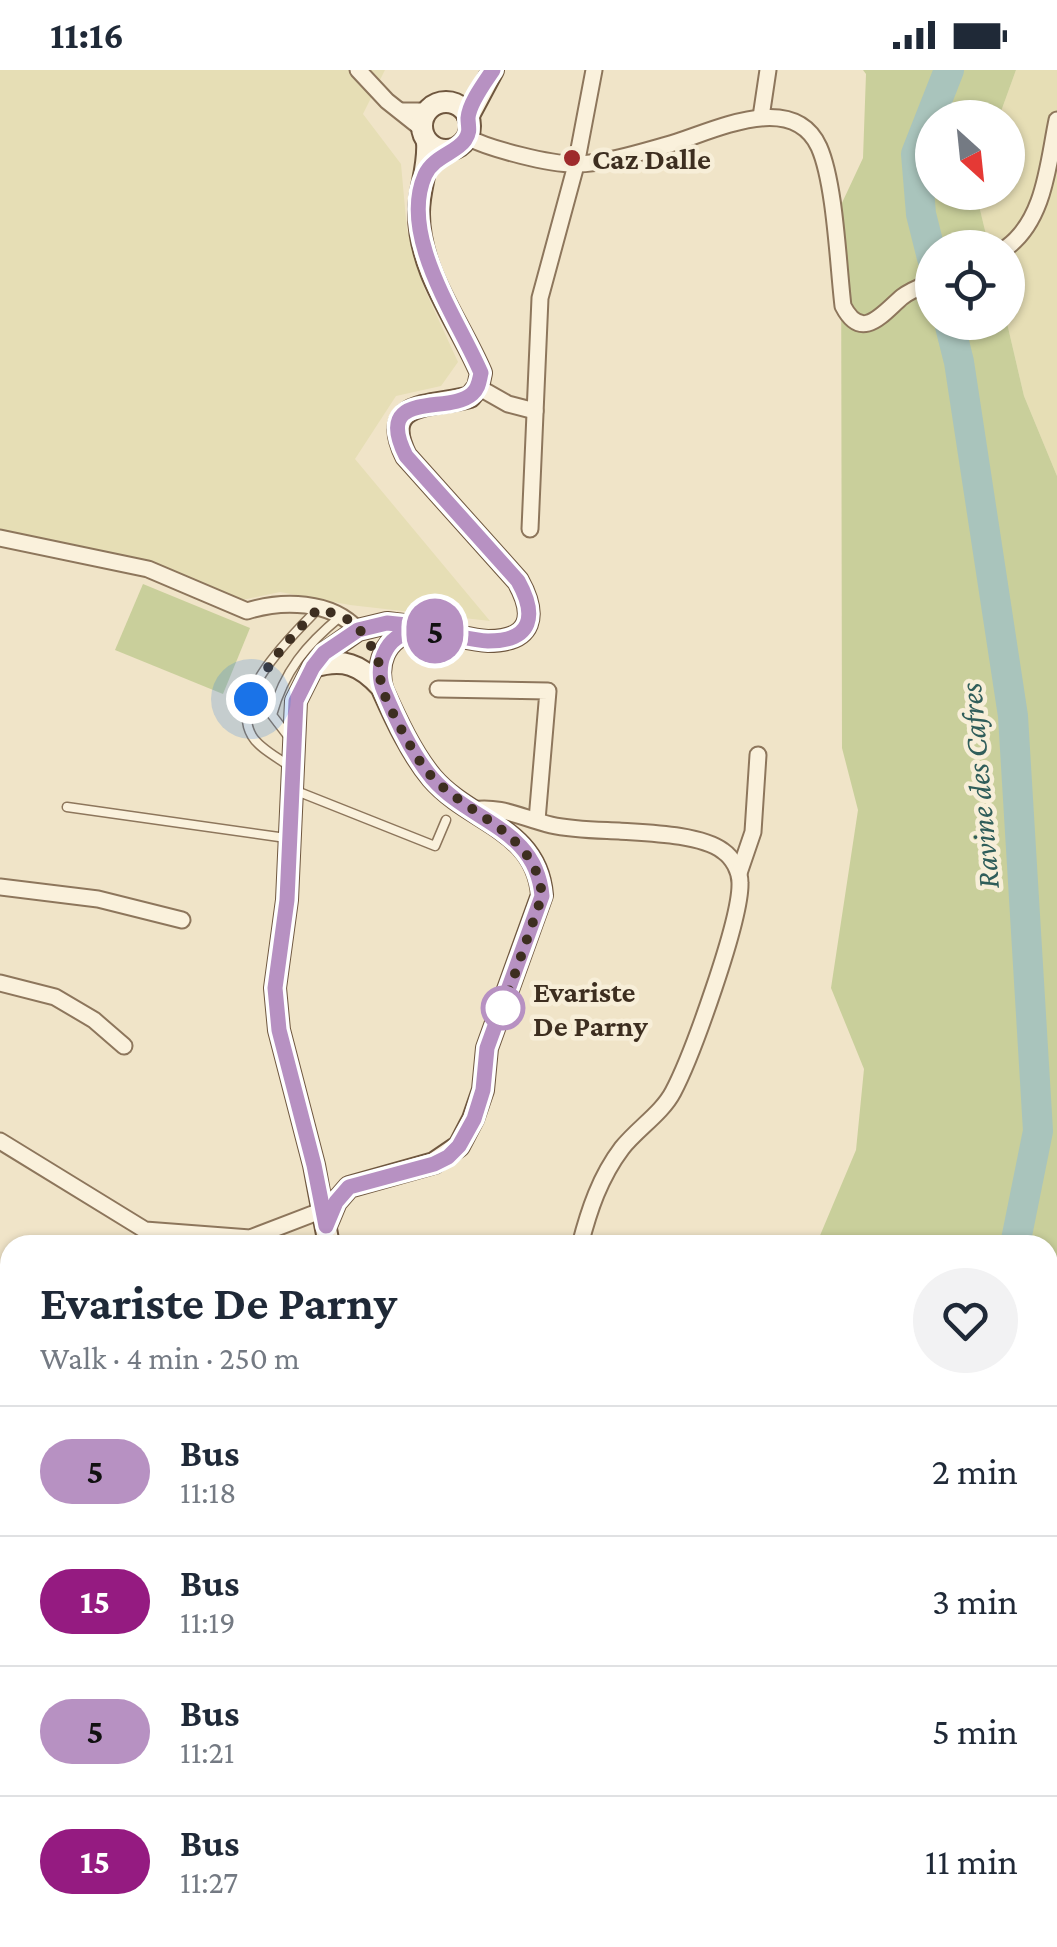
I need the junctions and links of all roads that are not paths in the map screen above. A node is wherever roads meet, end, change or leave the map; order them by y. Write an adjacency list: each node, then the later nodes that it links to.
1 (358, 70): 8 (street)
2 (594, 70): 10 (street)
3 (768, 70): 5 (street)
4 (490, 76): 6 (main road)
5 (760, 117): 10 (street); 13 (street)
6 (463, 119): 8 (main road); 9 (main road); 10 (street)
7 (1057, 120): 12 (street)
8 (425, 127): 9 (main road); 11 (main road)
9 (448, 150): 11 (main road)
10 (576, 165): 15 (street)
11 (425, 175): 14 (main road)
12 (1021, 230)
13 (915, 289)
14 (478, 387): 15 (street); 21 (main road)
15 (535, 410): 16 (street)
16 (530, 528)
17 (0, 538): 18 (street)
18 (318, 609): 19 (street); 27 (lane)
19 (341, 616): 20 (street); 25 (lane)
20 (358, 630): 21 (main road); 22 (main road); 23 (main road)
21 (432, 630): 23 (main road)
22 (313, 667): 23 (main road); 25 (main road)
23 (381, 676): 30 (main road)
24 (438, 690): 32 (street)
25 (294, 744): 27 (main road)
26 (758, 756): 34 (street)
27 (294, 770): 28 (main road)
28 (293, 792): 31 (lane); 33 (main road)
29 (67, 806): 33 (lane)
30 (471, 810): 32 (street); 41 (main road)
31 (446, 820)
32 (537, 820): 34 (street)
33 (290, 838): 40 (main road)
34 (739, 873): 45 (street)
35 (0, 887): 36 (street)
36 (182, 920)
37 (0, 983): 38 (street)
38 (124, 1046)
39 (0, 1141): 43 (street)
40 (314, 1165): 41 (main road); 42 (main road)
41 (349, 1187): 42 (main road)
42 (326, 1227): 44 (street)
43 (210, 1235)
44 (271, 1235)
45 (583, 1235)

